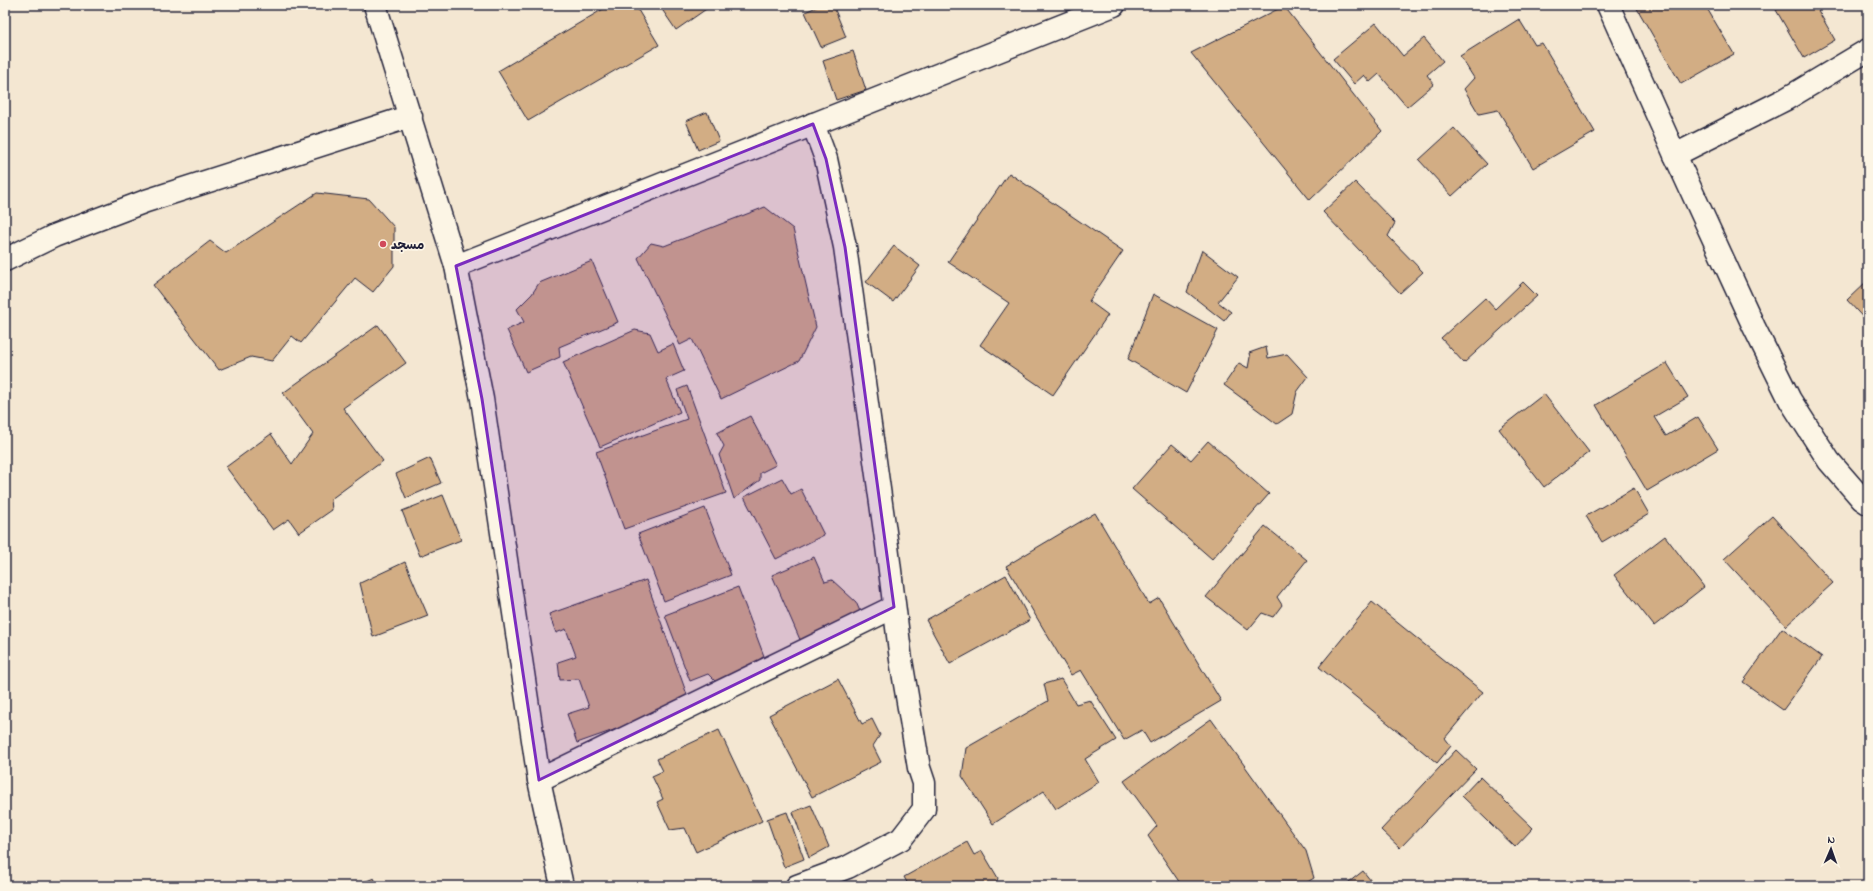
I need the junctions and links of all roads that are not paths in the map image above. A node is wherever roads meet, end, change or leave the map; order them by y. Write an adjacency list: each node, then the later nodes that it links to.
1 (375, 5): 5 (street)
2 (1114, 5): 6 (street)
3 (1608, 5): 7 (street)
4 (1868, 50): 7 (street)
5 (411, 116): 8 (street); 9 (street)
6 (813, 124): 9 (street); 11 (street)
7 (1675, 155): 10 (street)
8 (5, 260)
9 (456, 266): 12 (street)
10 (1868, 503)
11 (894, 607): 12 (street); 14 (street)
12 (539, 780): 13 (street)
13 (562, 886)
14 (797, 886)

